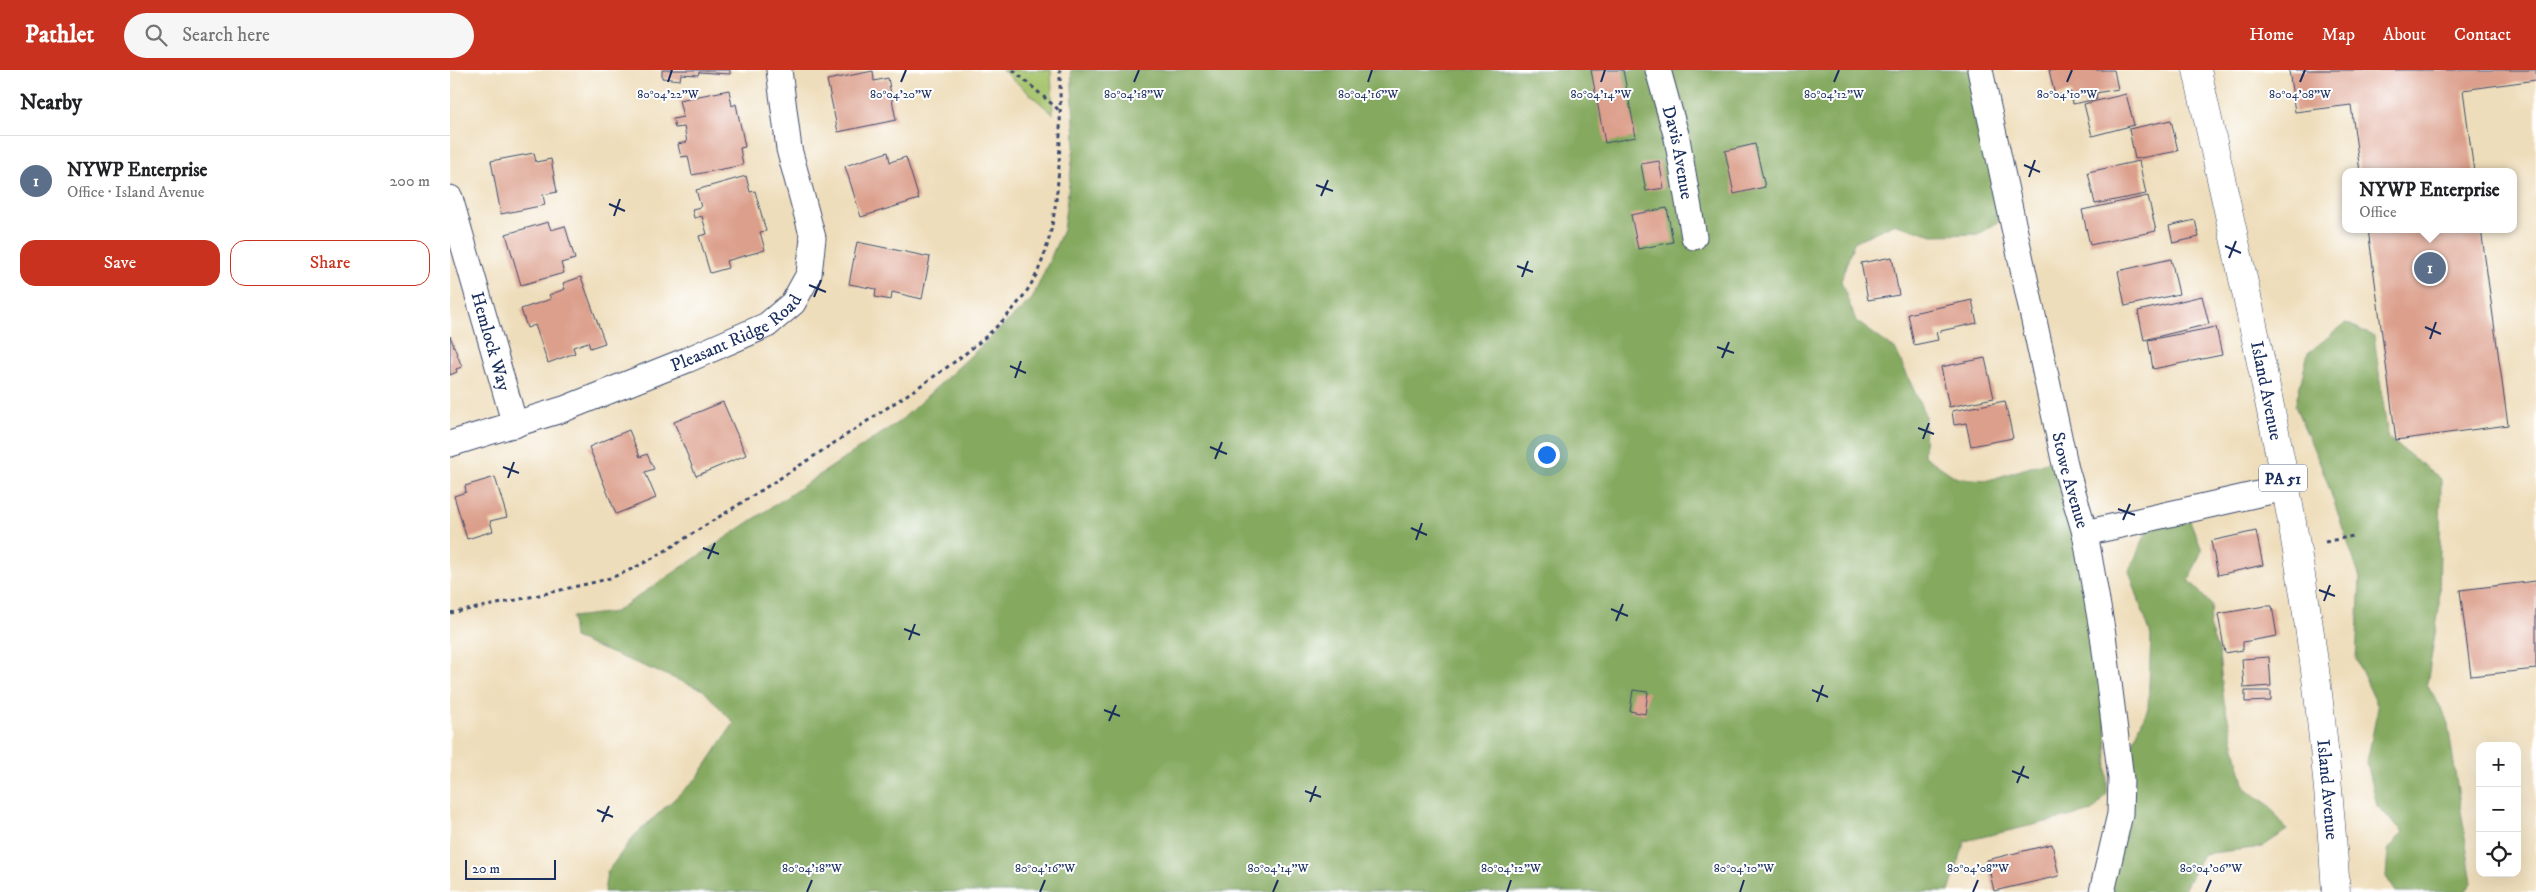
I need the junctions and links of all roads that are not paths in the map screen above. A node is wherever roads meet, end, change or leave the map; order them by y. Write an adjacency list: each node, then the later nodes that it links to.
1 (779, 70): 7 (street, Pleasant Ridge Road)
2 (1658, 70): 6 (street, Davis Avenue)
3 (1980, 70): 10 (street, Stowe Avenue)
4 (2197, 70): 9 (main road, Island Avenue / PA 51)
5 (450, 198): 7 (street, Hemlock Way)
6 (1694, 237)
7 (515, 425): 8 (street, Pleasant Ridge Road)
8 (450, 444)
9 (2285, 488): 10 (street); 12 (main road, Island Avenue / PA 51)
10 (2085, 533): 11 (street, Stowe Avenue)
11 (2102, 892)
12 (2336, 892)

